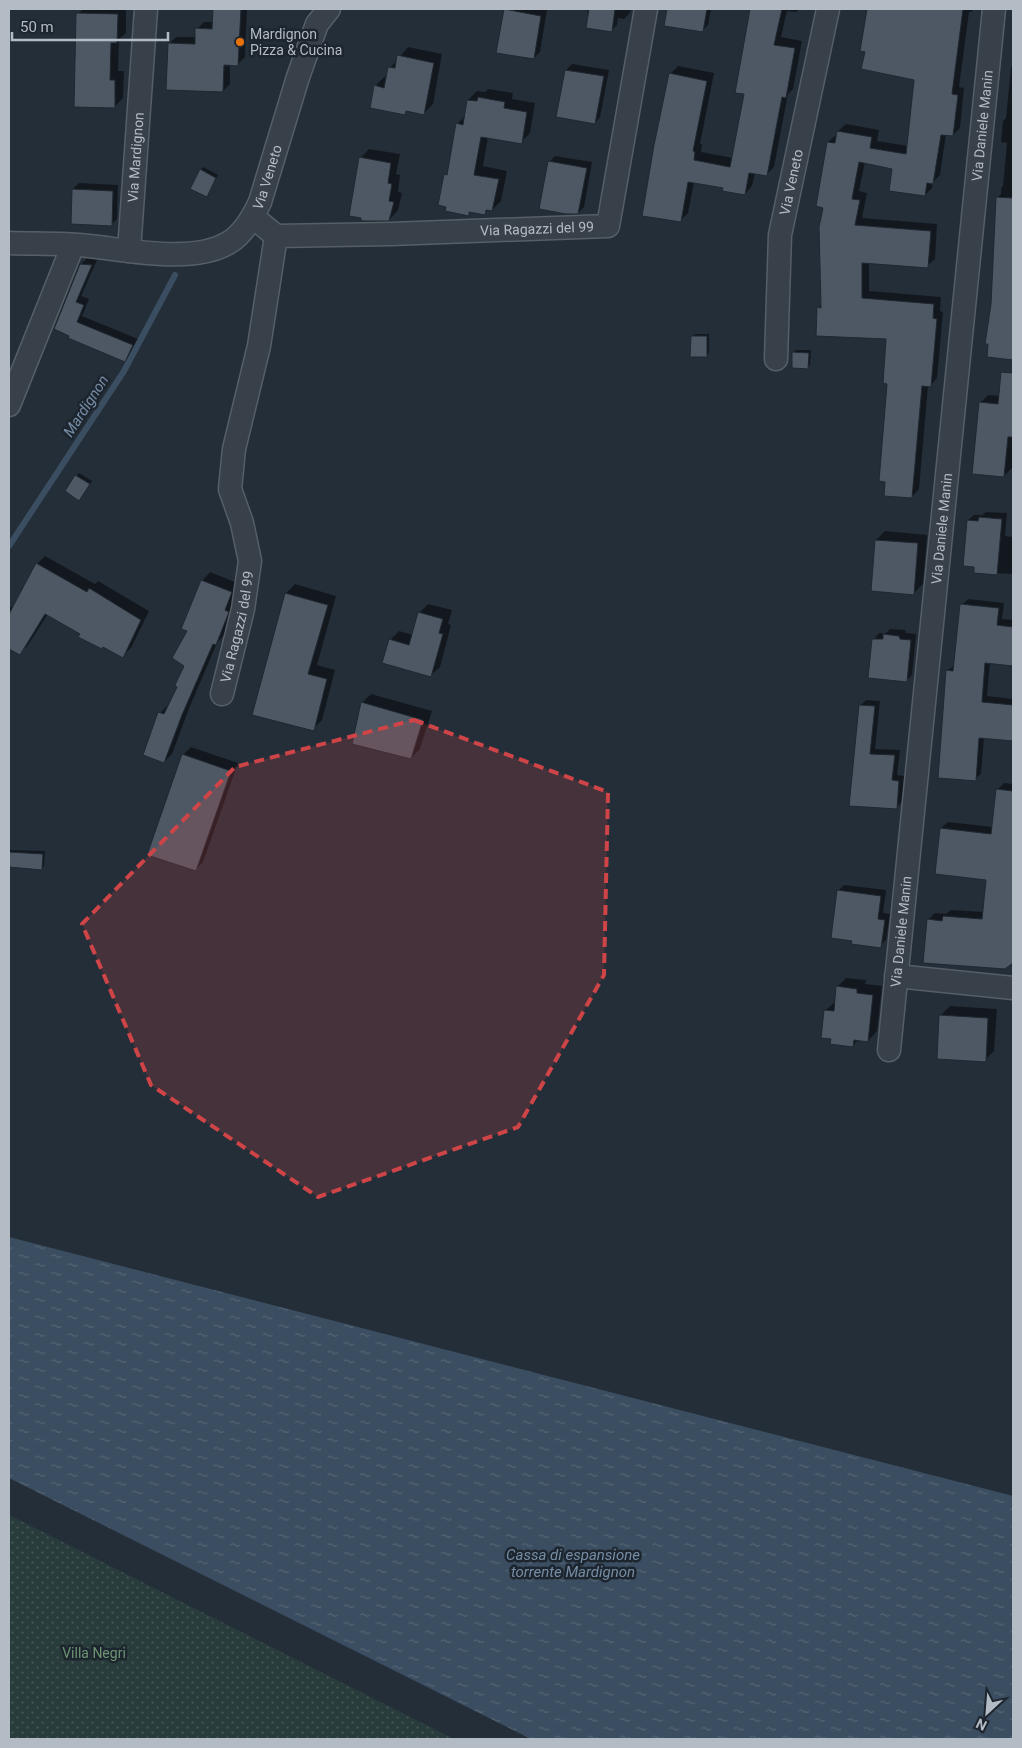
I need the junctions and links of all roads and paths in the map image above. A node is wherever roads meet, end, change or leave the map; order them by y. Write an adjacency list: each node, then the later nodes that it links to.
1 (146, 9): 10 (street, Via Mardignon)
2 (329, 9): 6 (street, Via Veneto)
3 (646, 9): 7 (street, Via Ragazzi del 99)
4 (828, 9): 11 (street, Via Veneto)
5 (994, 9): 14 (street, Via Daniele Manin)
6 (253, 217): 7 (street); 10 (street, Via Veneto)
7 (276, 236): 13 (street, Via Ragazzi del 99)
8 (9, 243): 9 (street)
9 (73, 245): 10 (street); 12 (street)
10 (129, 251)
11 (776, 359)
12 (9, 405)
13 (222, 694)
14 (896, 976): 15 (street); 16 (street, Via Daniele Manin)
15 (1013, 988)
16 (889, 1050)

